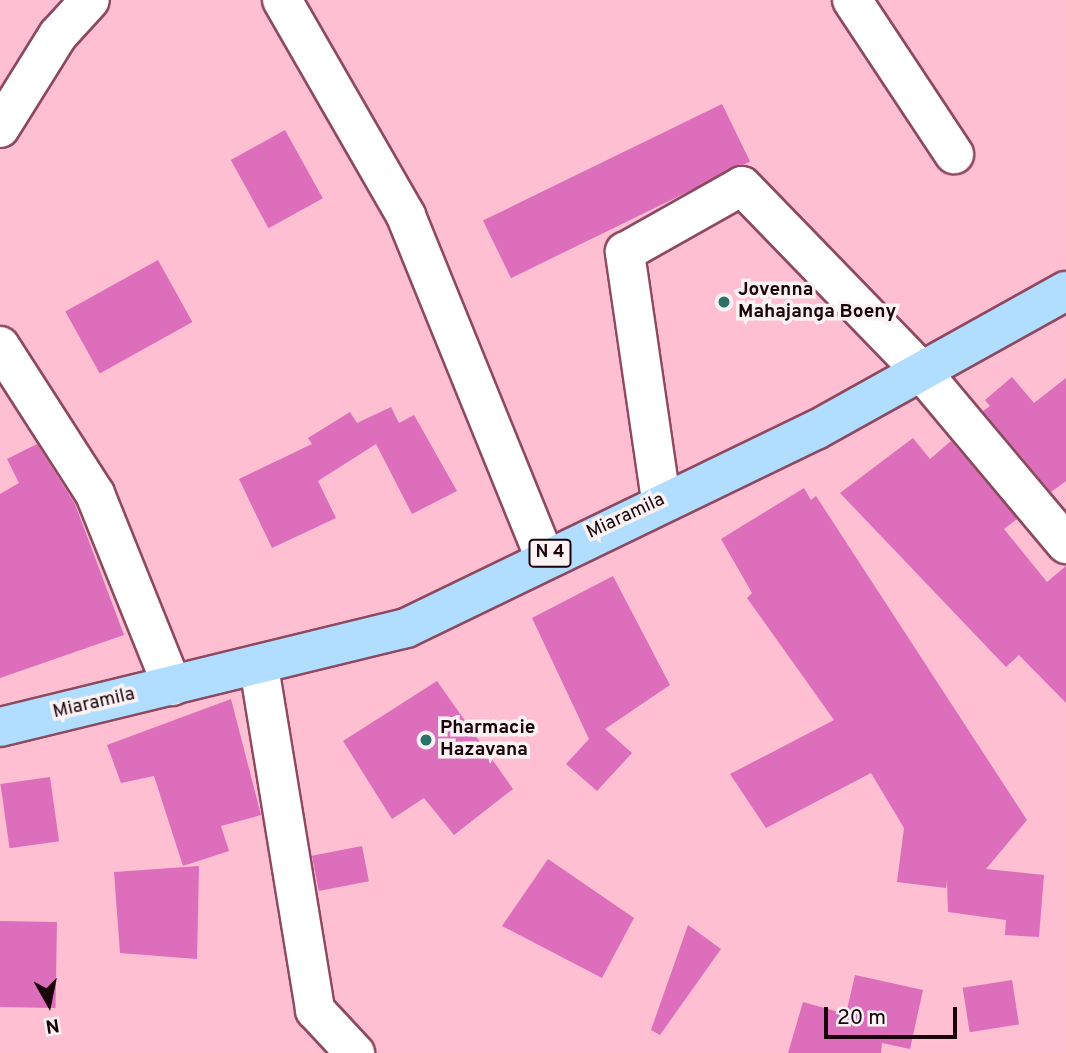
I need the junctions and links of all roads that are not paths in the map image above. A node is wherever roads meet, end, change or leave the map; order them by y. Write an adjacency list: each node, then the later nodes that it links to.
1 (90, 0): 4 (street)
2 (282, 0): 11 (street)
3 (852, 0): 5 (street)
4 (0, 128)
5 (954, 154)
6 (1066, 290): 8 (main road, Miaramila / N 4)
7 (0, 346): 13 (street)
8 (921, 371): 9 (main road, Miaramila / N 4); 9 (street); 10 (street)
9 (661, 500): 11 (main road, Miaramila / N 4)
10 (1066, 544)
11 (544, 556): 12 (main road, Miaramila / N 4)
12 (260, 667): 13 (main road, Miaramila / N 4); 15 (street)
13 (172, 686): 14 (main road, Miaramila / N 4)
14 (0, 727)
15 (355, 1053)

